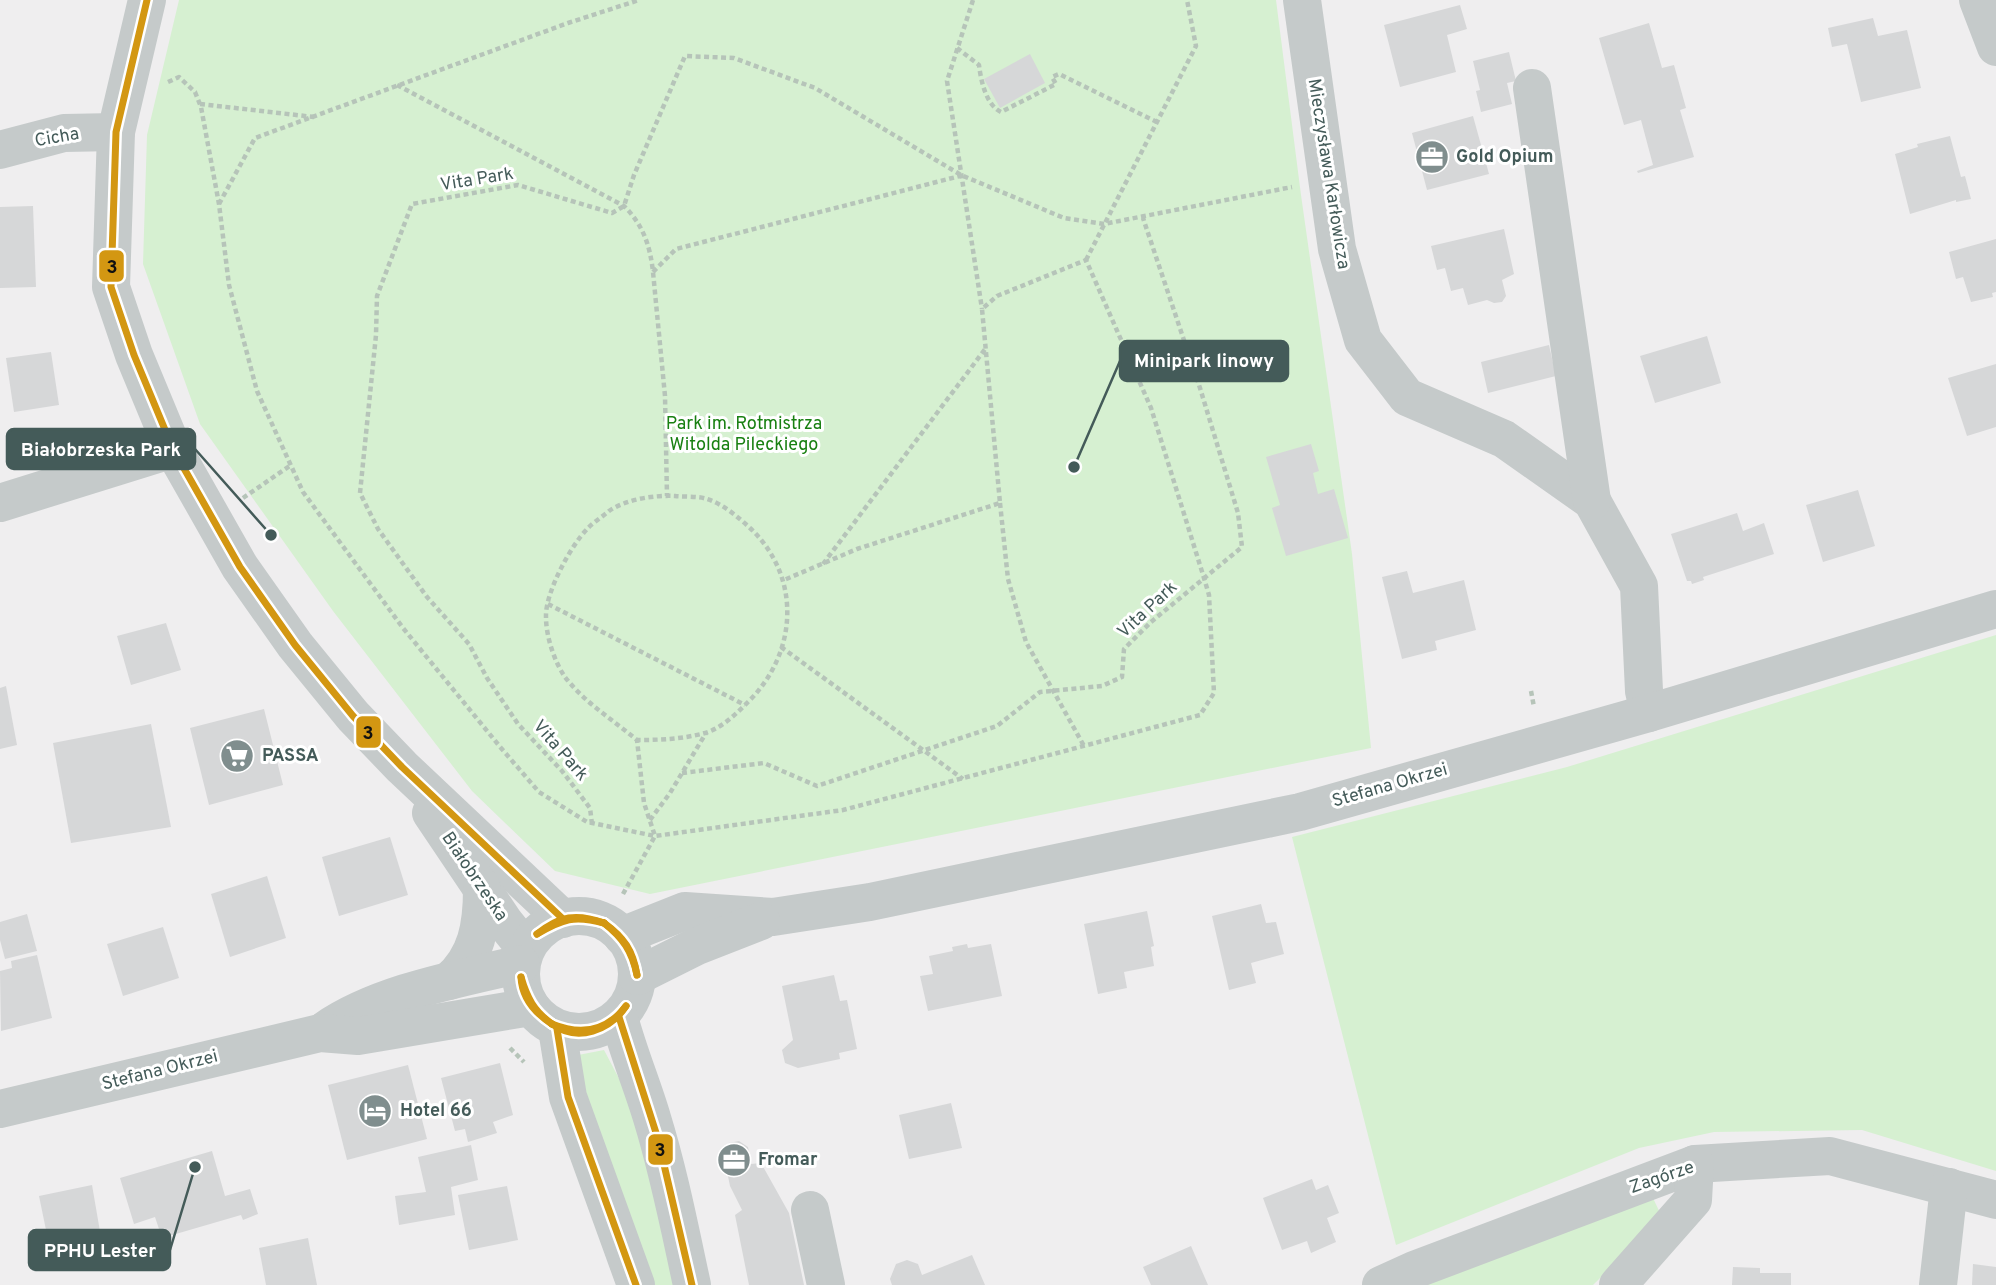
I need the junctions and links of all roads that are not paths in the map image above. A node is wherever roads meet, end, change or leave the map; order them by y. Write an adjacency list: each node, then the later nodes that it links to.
1 (147, 0): 6 (street, Białobrzeska)
2 (1302, 0): 9 (street, Mieczysława Karłowicza)
3 (1978, 0): 4 (street)
4 (1996, 47)
5 (1532, 88): 9 (street)
6 (116, 132): 7 (street, Cicha); 8 (street, Białobrzeska)
7 (0, 150)
8 (173, 449): 10 (street); 13 (street, Białobrzeska)
9 (1592, 501): 12 (street, Mieczysława Karłowicza)
10 (0, 503)
11 (1996, 609): 12 (street, Stefana Okrzei)
12 (1649, 713): 15 (street, Stefana Okrzei)
13 (402, 767): 14 (street, Białobrzeska); 16 (street, Białobrzeska)
14 (482, 889): 18 (street, Białobrzeska); 20 (street)
15 (773, 917): 17 (street, Stefana Okrzei); 19 (street, Stefana Okrzei)
16 (563, 919): 17 (street); 18 (street)
17 (622, 936): 19 (street)
18 (524, 956): 20 (street, Stefana Okrzei); 22 (street)
19 (637, 976): 21 (street)
20 (449, 981): 23 (street, Stefana Okrzei)
21 (619, 1017): 22 (street); 31 (street)
22 (544, 1018): 23 (street, Stefana Okrzei); 30 (street)
23 (320, 1033): 24 (street, Stefana Okrzei)
24 (0, 1109)
25 (1695, 1164): 26 (street, Zagórze); 29 (street); 33 (street, Zagórze)
26 (1949, 1188): 27 (street, Zagórze); 34 (street)
27 (1996, 1200)
28 (810, 1210): 32 (street)
29 (1629, 1278)
30 (636, 1285)
31 (692, 1285)
32 (825, 1285)
33 (1381, 1285)
34 (1938, 1285)

